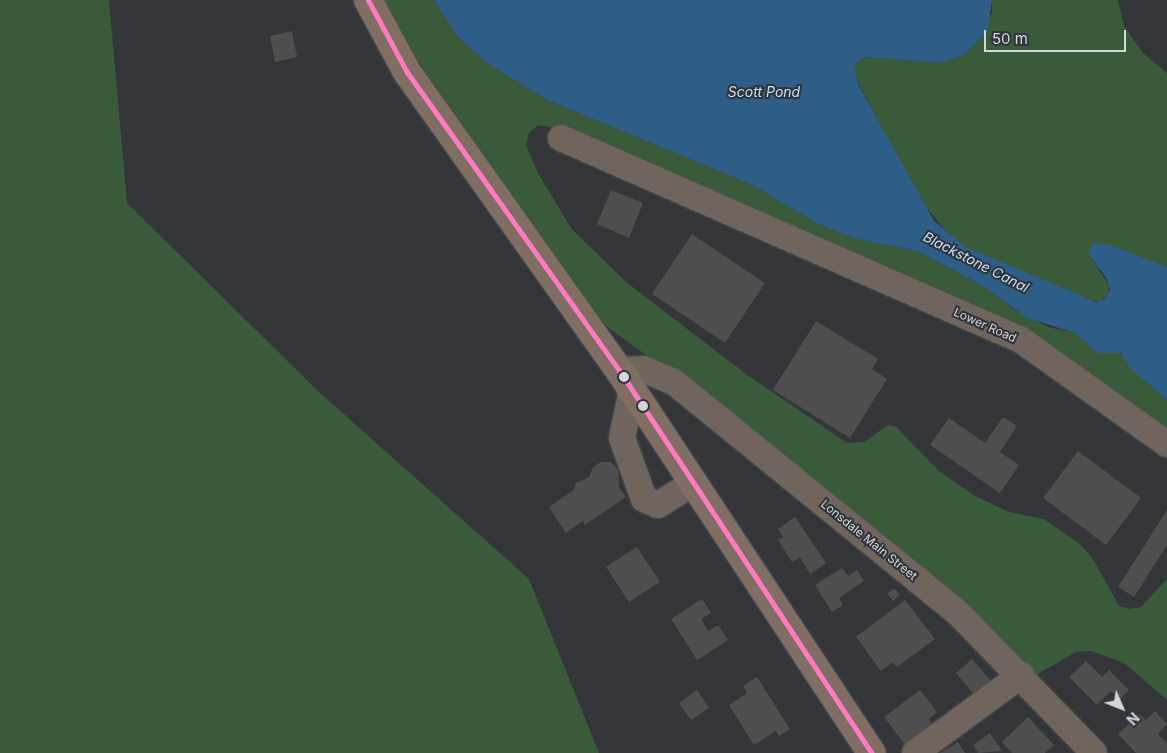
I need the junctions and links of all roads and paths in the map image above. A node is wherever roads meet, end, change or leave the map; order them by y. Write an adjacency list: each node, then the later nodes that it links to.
1 (368, 0): 3 (main road)
2 (561, 138): 4 (street, Lower Road)
3 (625, 380): 5 (main road); 5 (street); 6 (street, Lonsdale Main Street)
4 (1167, 444)
5 (692, 483): 7 (main road)
6 (1021, 675): 8 (street); 9 (street, Lonsdale Main Street)
7 (872, 753)
8 (915, 753)
9 (1094, 753)

